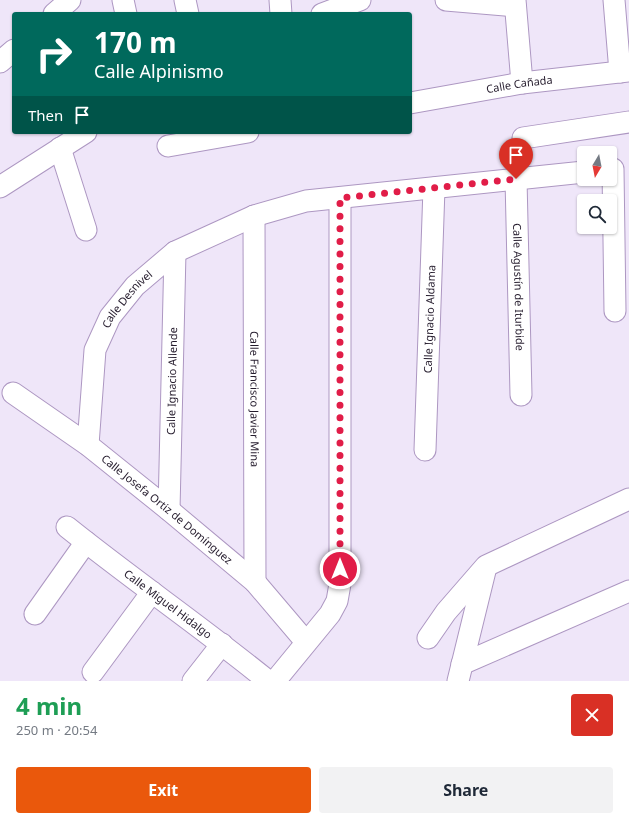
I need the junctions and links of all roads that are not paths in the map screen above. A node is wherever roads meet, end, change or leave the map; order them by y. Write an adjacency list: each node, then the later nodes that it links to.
1 (70, 0): 9 (street)
2 (124, 0): 10 (street)
3 (185, 0): 11 (street)
4 (280, 0): 12 (street)
5 (360, 0): 13 (street)
6 (446, 0): 8 (street)
7 (614, 0): 16 (street)
8 (515, 3): 17 (street)
9 (56, 12)
10 (126, 12)
11 (188, 12)
12 (281, 12)
13 (327, 12)
14 (12, 52): 15 (street)
15 (0, 62)
16 (625, 71): 17 (street, Calle Cañada)
17 (522, 84): 18 (street, Calle Cañada)
18 (412, 103)
19 (629, 122): 22 (street)
20 (83, 134): 24 (street)
21 (237, 134): 23 (street)
22 (523, 138)
23 (168, 146)
24 (60, 148): 28 (street); 32 (street)
25 (577, 173): 26 (street, Calle Desnivel)
26 (516, 179): 29 (street, Calle Desnivel); 36 (street, Calle Agustín de Iturbide)
27 (617, 186): 34 (street)
28 (0, 187)
29 (434, 188): 30 (street, Calle Desnivel); 38 (street, Calle Ignacio Aldama)
30 (340, 198): 31 (street, Calle Desnivel); 49 (street)
31 (254, 216): 33 (street, Calle Desnivel); 44 (street, Calle Francisco Javier Mina)
32 (86, 230)
33 (176, 252): 37 (street, Calle Desnivel); 40 (street, Calle Ignacio Allende)
34 (615, 311)
35 (13, 393): 37 (street, Calle Josefa Ortiz de Domínguez)
36 (521, 395)
37 (88, 445): 40 (street, Calle Josefa Ortiz de Domínguez)
38 (425, 450)
39 (629, 499): 43 (street)
40 (169, 510): 44 (street, Calle Josefa Ortiz de Domínguez)
41 (67, 527): 42 (street, Calle Miguel Hidalgo)
42 (86, 542): 46 (street, Calle Miguel Hidalgo); 47 (street)
43 (486, 566): 48 (street); 52 (street)
44 (255, 582): 49 (street, Calle Josefa Ortiz de Domínguez)
45 (629, 591): 52 (street)
46 (152, 592): 50 (street, Calle Miguel Hidalgo); 51 (street)
47 (35, 614)
48 (428, 638)
49 (306, 642): 55 (street)
50 (222, 644): 53 (street); 54 (street, Calle Miguel Hidalgo)
51 (93, 672)
52 (460, 673)
53 (193, 681)
54 (268, 681)
55 (275, 681)

